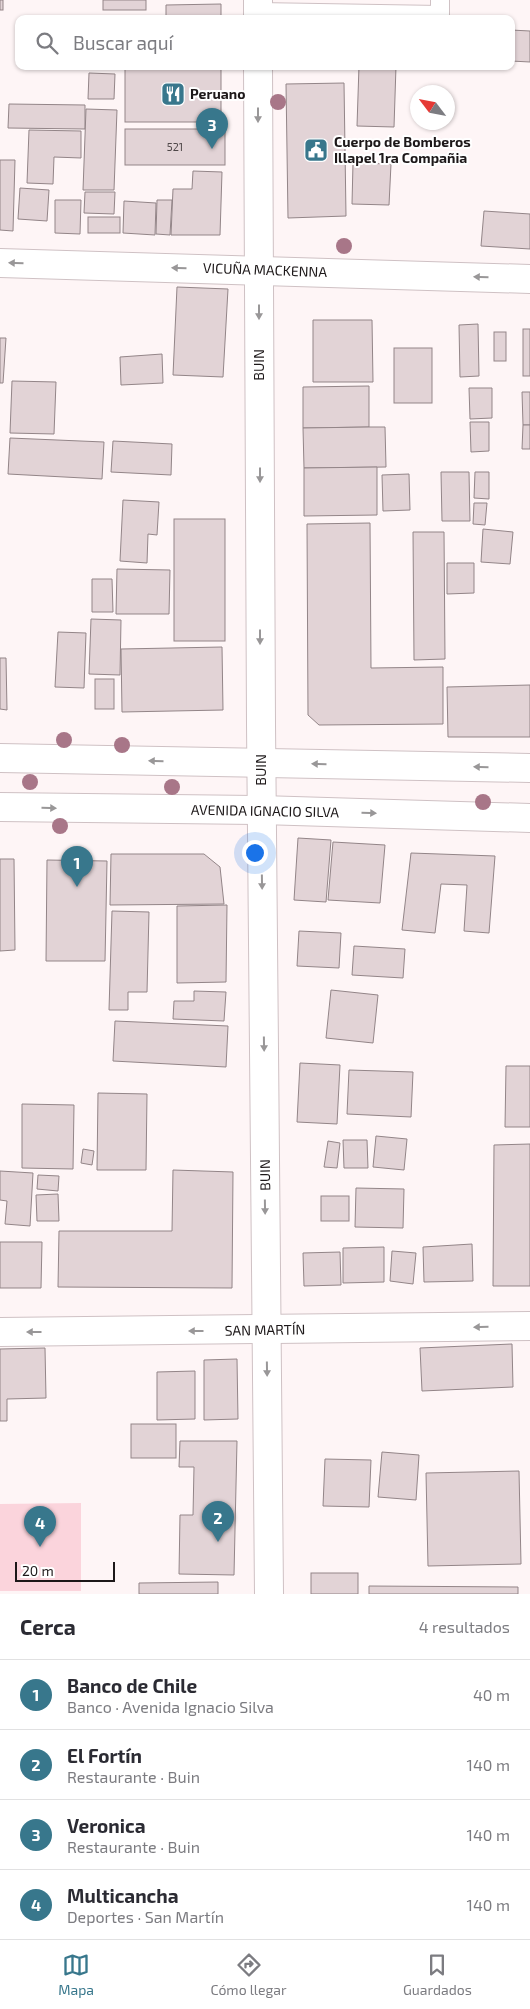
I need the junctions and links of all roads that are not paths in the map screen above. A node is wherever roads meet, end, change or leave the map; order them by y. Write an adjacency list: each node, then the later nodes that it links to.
1 (440, 0): 2 (lane)
2 (258, 10)
3 (258, 70): 5 (street, BUIN, one-way to 5)
4 (0, 263): 5 (street, VICUÑA MACKENNA, one-way to 4)
5 (259, 270): 6 (street, VICUÑA MACKENNA, one-way to 5); 8 (street, BUIN, one-way to 8)
6 (530, 279)
7 (0, 758): 8 (street, one-way to 7)
8 (261, 763): 9 (street, one-way to 8); 11 (street, BUIN)
9 (530, 768)
10 (0, 807): 11 (street, AVENIDA IGNACIO SILVA, one-way to 11)
11 (261, 810): 12 (street, AVENIDA IGNACIO SILVA, one-way to 12); 14 (street, BUIN, one-way to 14)
12 (530, 818)
13 (530, 1326): 14 (street, SAN MARTÍN, one-way to 14)
14 (266, 1331): 15 (street, SAN MARTÍN, one-way to 15); 16 (street, BUIN, one-way to 16)
15 (0, 1332)
16 (269, 1594)

